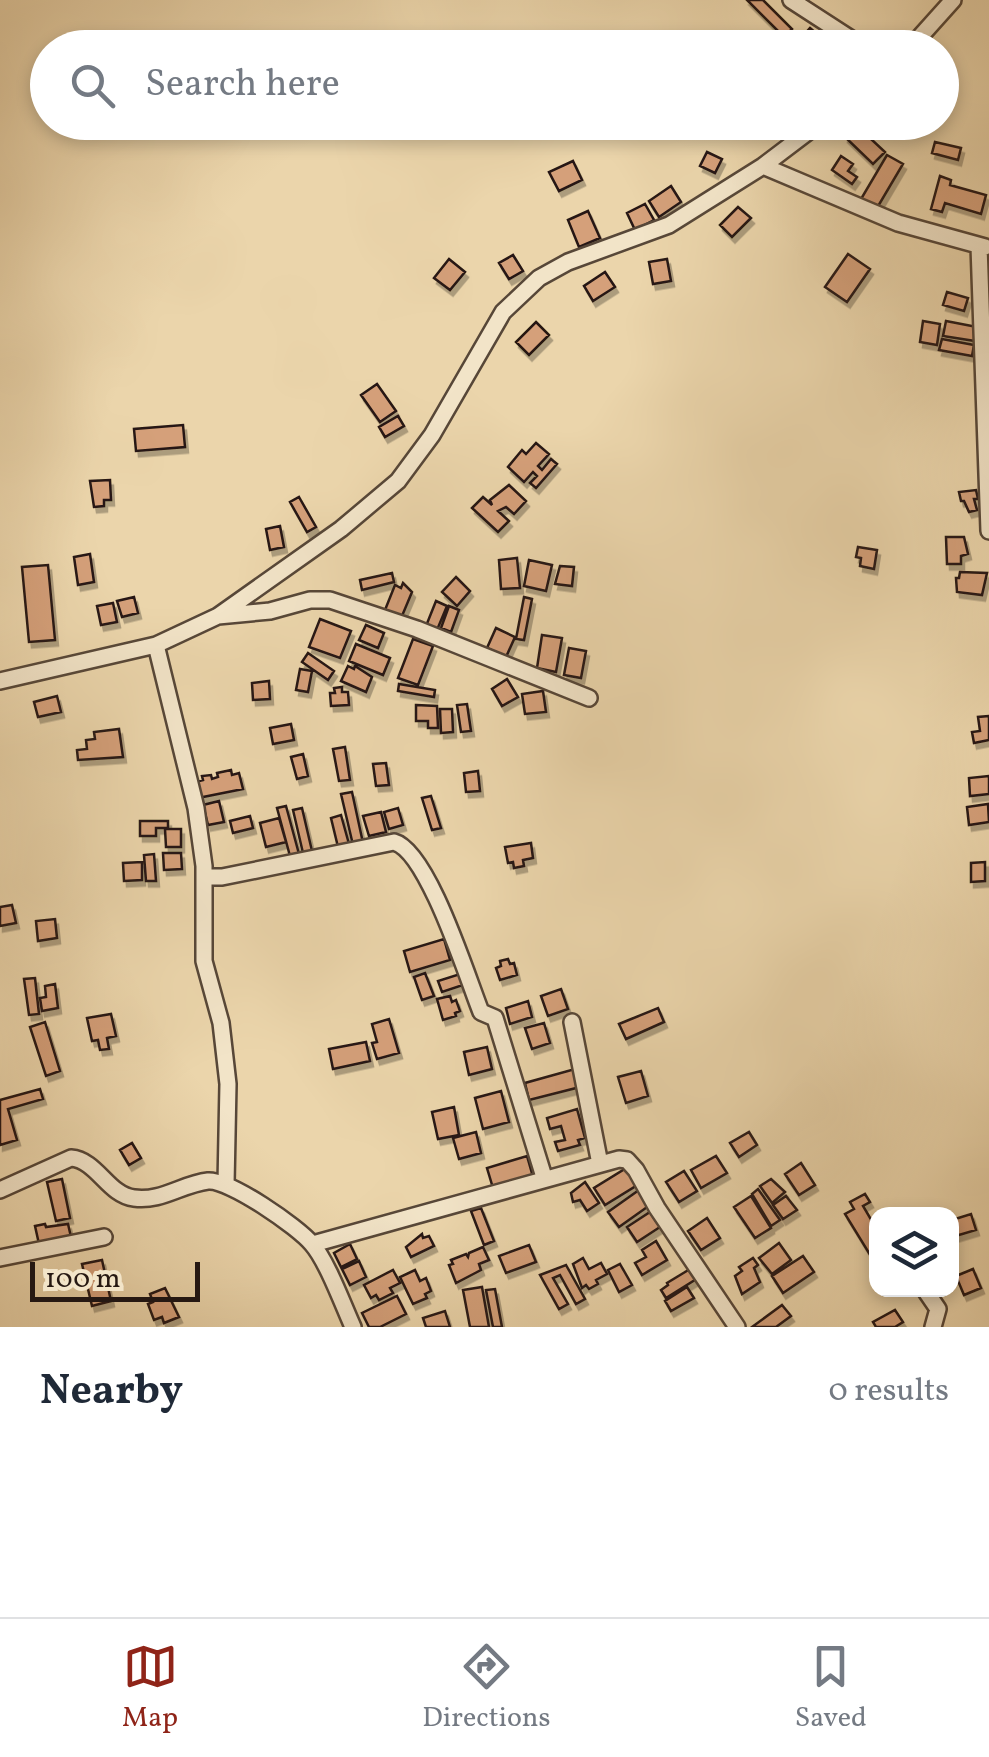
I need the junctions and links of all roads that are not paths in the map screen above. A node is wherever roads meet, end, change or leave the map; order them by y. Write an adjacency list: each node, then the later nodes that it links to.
1 (791, 0): 3 (street)
2 (954, 0): 4 (street)
3 (837, 30)
4 (926, 30)
5 (798, 140): 6 (street)
6 (764, 166): 7 (street); 9 (street)
7 (984, 246): 8 (street)
8 (989, 531)
9 (218, 616): 10 (street); 12 (street)
10 (156, 645): 11 (street); 13 (street)
11 (0, 681)
12 (589, 698)
13 (204, 877): 16 (street); 17 (street)
14 (572, 1022): 15 (street)
15 (600, 1164): 16 (street); 24 (street)
16 (544, 1177): 20 (street)
17 (226, 1184): 18 (street); 20 (street)
18 (0, 1190)
19 (104, 1237): 21 (street)
20 (312, 1244): 23 (street)
21 (0, 1258)
22 (930, 1297): 25 (street)
23 (354, 1327)
24 (737, 1327)
25 (933, 1327)

